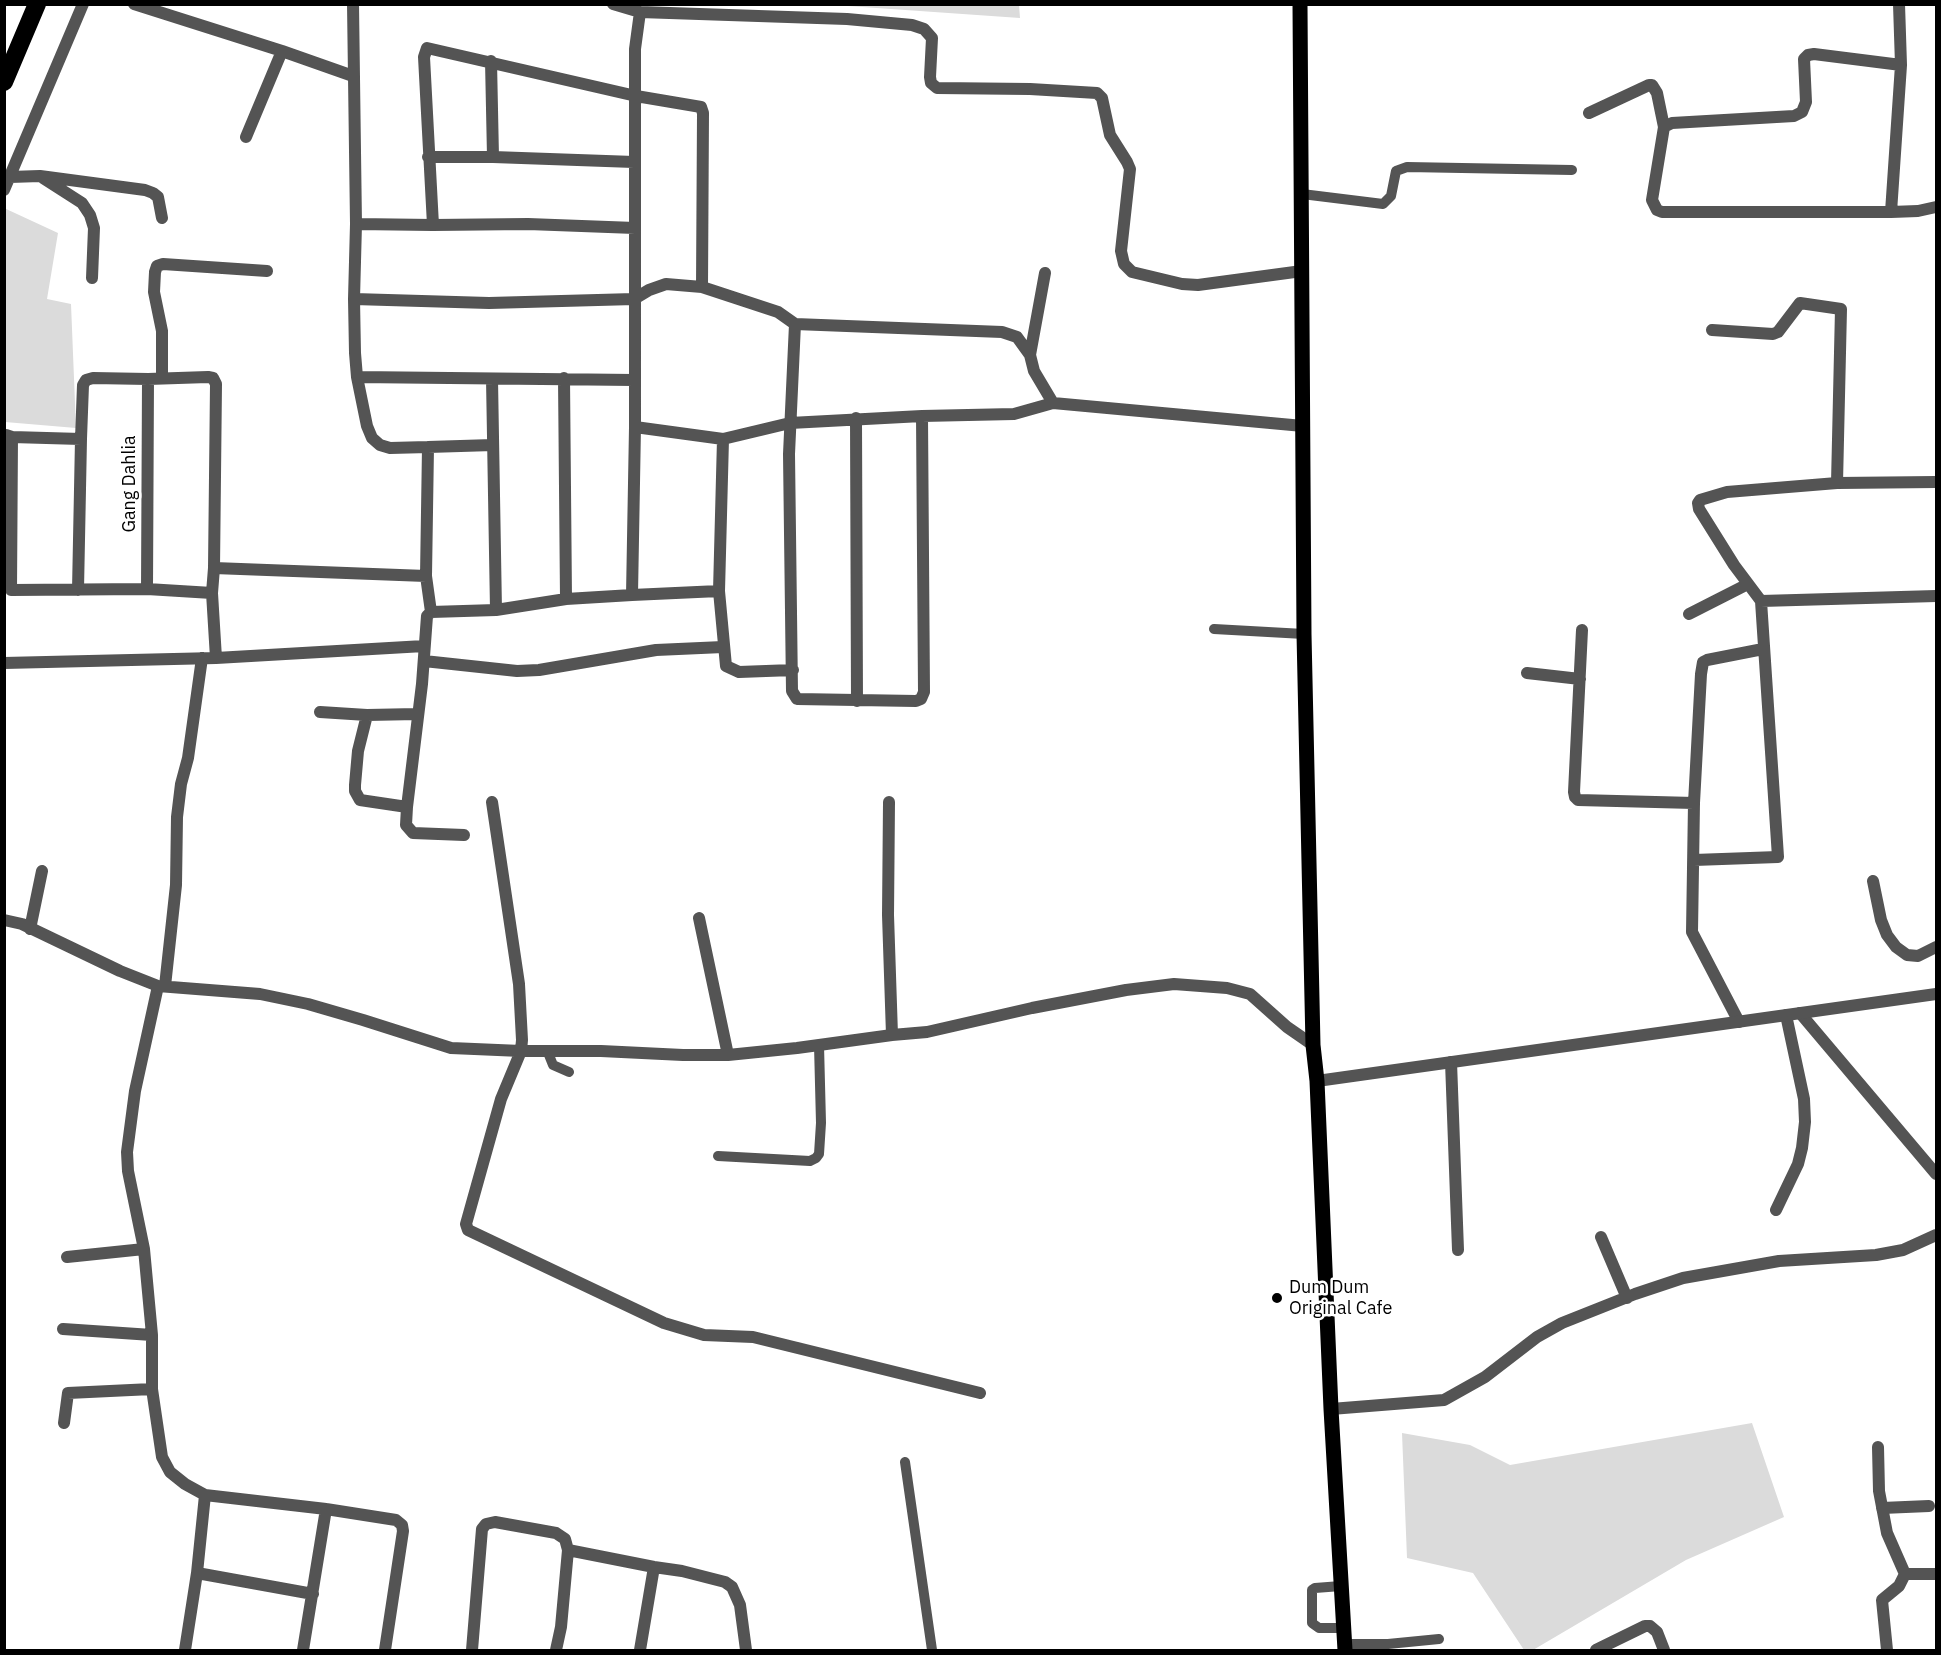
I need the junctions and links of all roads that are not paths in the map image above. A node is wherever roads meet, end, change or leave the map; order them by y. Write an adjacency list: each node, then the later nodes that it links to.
1 (38, 4): 13 (highway)
2 (83, 4): 23 (street)
3 (134, 4): 9 (street)
4 (613, 4): 8 (street)
5 (1300, 4): 25 (main road)
6 (1899, 4): 11 (street)
7 (350, 6): 12 (street)
8 (640, 12): 14 (street); 33 (street)
9 (282, 51): 12 (street); 17 (street)
10 (491, 61): 14 (street); 18 (street); 19 (street)
11 (1901, 66): 16 (street); 27 (street)
12 (353, 76): 29 (street)
13 (4, 82)
14 (636, 96): 20 (street); 36 (street)
15 (1588, 113): 16 (street)
16 (1664, 127): 27 (street)
17 (246, 137)
18 (428, 157): 19 (street); 30 (street)
19 (493, 157): 20 (street)
20 (634, 162): 31 (street)
21 (1572, 170): 25 (lane)
22 (39, 176): 23 (street); 28 (street); 35 (street)
23 (10, 177): 24 (street)
24 (4, 190)
25 (1302, 194): 33 (main road)
26 (1936, 207): 27 (street)
27 (1891, 212)
28 (162, 218)
29 (356, 224): 30 (street); 37 (street)
30 (433, 225): 31 (street)
31 (635, 228): 38 (street)
32 (267, 271): 42 (street)
33 (1302, 271): 52 (main road)
34 (1045, 273): 41 (street)
35 (92, 278)
36 (702, 287): 38 (street); 39 (street)
37 (354, 299): 38 (street); 43 (street)
38 (634, 299): 47 (street)
39 (795, 324): 41 (street); 51 (street)
40 (1712, 330): 60 (street)
41 (1030, 355): 48 (street)
42 (162, 377): 45 (street); 61 (street)
43 (357, 377): 46 (street); 58 (street)
44 (564, 378): 46 (street); 47 (street); 71 (street)
45 (148, 379): 55 (street); 64 (street, Gang Dahlia)
46 (492, 379): 57 (street)
47 (634, 380): 53 (street)
48 (1053, 403): 49 (street); 52 (street)
49 (922, 416): 50 (street); 89 (street)
50 (856, 418): 51 (street); 89 (street)
51 (790, 423): 56 (street); 86 (street)
52 (1303, 426): 78 (main road)
53 (635, 427): 56 (street); 69 (street)
54 (8, 436): 55 (street); 65 (street)
55 (81, 439): 66 (street)
56 (723, 439): 67 (street)
57 (493, 445): 58 (street); 73 (street)
58 (428, 447): 62 (street)
59 (1936, 482): 60 (street)
60 (1837, 483): 63 (street)
61 (214, 568): 62 (street); 68 (street)
62 (426, 576): 74 (street)
63 (1748, 584): 72 (street); 75 (street)
64 (147, 589): 66 (street); 68 (street)
65 (8, 590): 66 (street)
66 (78, 590)
67 (719, 591): 69 (street); 80 (street)
68 (212, 593): 83 (street)
69 (632, 595): 71 (street)
70 (1936, 596): 72 (street)
71 (566, 599): 73 (street)
72 (1761, 601): 81 (street)
73 (496, 610): 74 (street)
74 (431, 612): 79 (street)
75 (1689, 614)
76 (1214, 629): 78 (lane)
77 (1582, 630): 88 (street)
78 (1304, 634): 112 (main road)
79 (424, 646): 83 (street); 84 (street)
80 (723, 647): 84 (street); 86 (street)
81 (1763, 650): 95 (street); 98 (street)
82 (202, 658): 83 (street); 85 (street); 105 (street)
83 (216, 658)
84 (424, 661): 91 (street)
85 (4, 663)
86 (793, 670): 89 (street)
87 (1527, 674): 88 (street)
88 (1580, 679): 95 (street)
89 (857, 701)
90 (320, 712): 92 (street)
91 (417, 714): 92 (street); 96 (street)
92 (367, 715): 96 (street)
93 (492, 802): 114 (street)
94 (889, 802): 110 (street)
95 (1694, 803): 98 (street)
96 (407, 807): 97 (street)
97 (464, 835)
98 (1694, 860): 109 (street)
99 (42, 872): 103 (street)
100 (1873, 881): 104 (street)
101 (699, 918): 115 (street)
102 (4, 920): 103 (street)
103 (30, 929): 105 (street)
104 (1936, 946)
105 (161, 986): 114 (street); 124 (street)
106 (1936, 994): 107 (street)
107 (1800, 1013): 108 (street); 120 (street)
108 (1786, 1015): 109 (street); 121 (street)
109 (1739, 1023): 116 (street)
110 (892, 1035): 111 (street); 112 (street)
111 (819, 1045): 115 (street); 119 (lane)
112 (1313, 1048): 118 (main road)
113 (547, 1050): 114 (street); 115 (street); 117 (lane)
114 (521, 1051): 131 (street)
115 (728, 1055)
116 (1451, 1062): 118 (street); 125 (street)
117 (569, 1072)
118 (1316, 1075): 132 (main road)
119 (718, 1156)
120 (1936, 1174)
121 (1776, 1210)
122 (1936, 1235): 127 (street)
123 (1601, 1237): 127 (street)
124 (144, 1249): 126 (street); 129 (street)
125 (1458, 1250)
126 (67, 1257)
127 (1627, 1298): 132 (street)
128 (63, 1329): 129 (street)
129 (152, 1335): 130 (street)
130 (153, 1389): 133 (street); 136 (street)
131 (980, 1393)
132 (1331, 1409): 145 (main road)
133 (64, 1423)
134 (1878, 1447): 138 (street)
135 (905, 1462): 157 (lane)
136 (205, 1495): 139 (street); 142 (street)
137 (1929, 1506): 138 (street)
138 (1882, 1508): 143 (street)
139 (326, 1509): 146 (street); 152 (street)
140 (568, 1550): 141 (street); 153 (street); 154 (street)
141 (654, 1567): 155 (street); 156 (street)
142 (197, 1573): 146 (street); 150 (street)
143 (1905, 1574): 144 (street); 160 (street)
144 (1936, 1574)
145 (1341, 1586): 147 (main road); 147 (lane)
146 (313, 1594): 151 (street)
147 (1344, 1628): 149 (main road)
148 (1439, 1639): 149 (lane)
149 (1345, 1647)
150 (185, 1650)
151 (303, 1650)
152 (385, 1650)
153 (472, 1650)
154 (556, 1650)
155 (640, 1650)
156 (746, 1650)
157 (932, 1650)
158 (1596, 1650): 159 (street)
159 (1664, 1650)
160 (1887, 1650)

